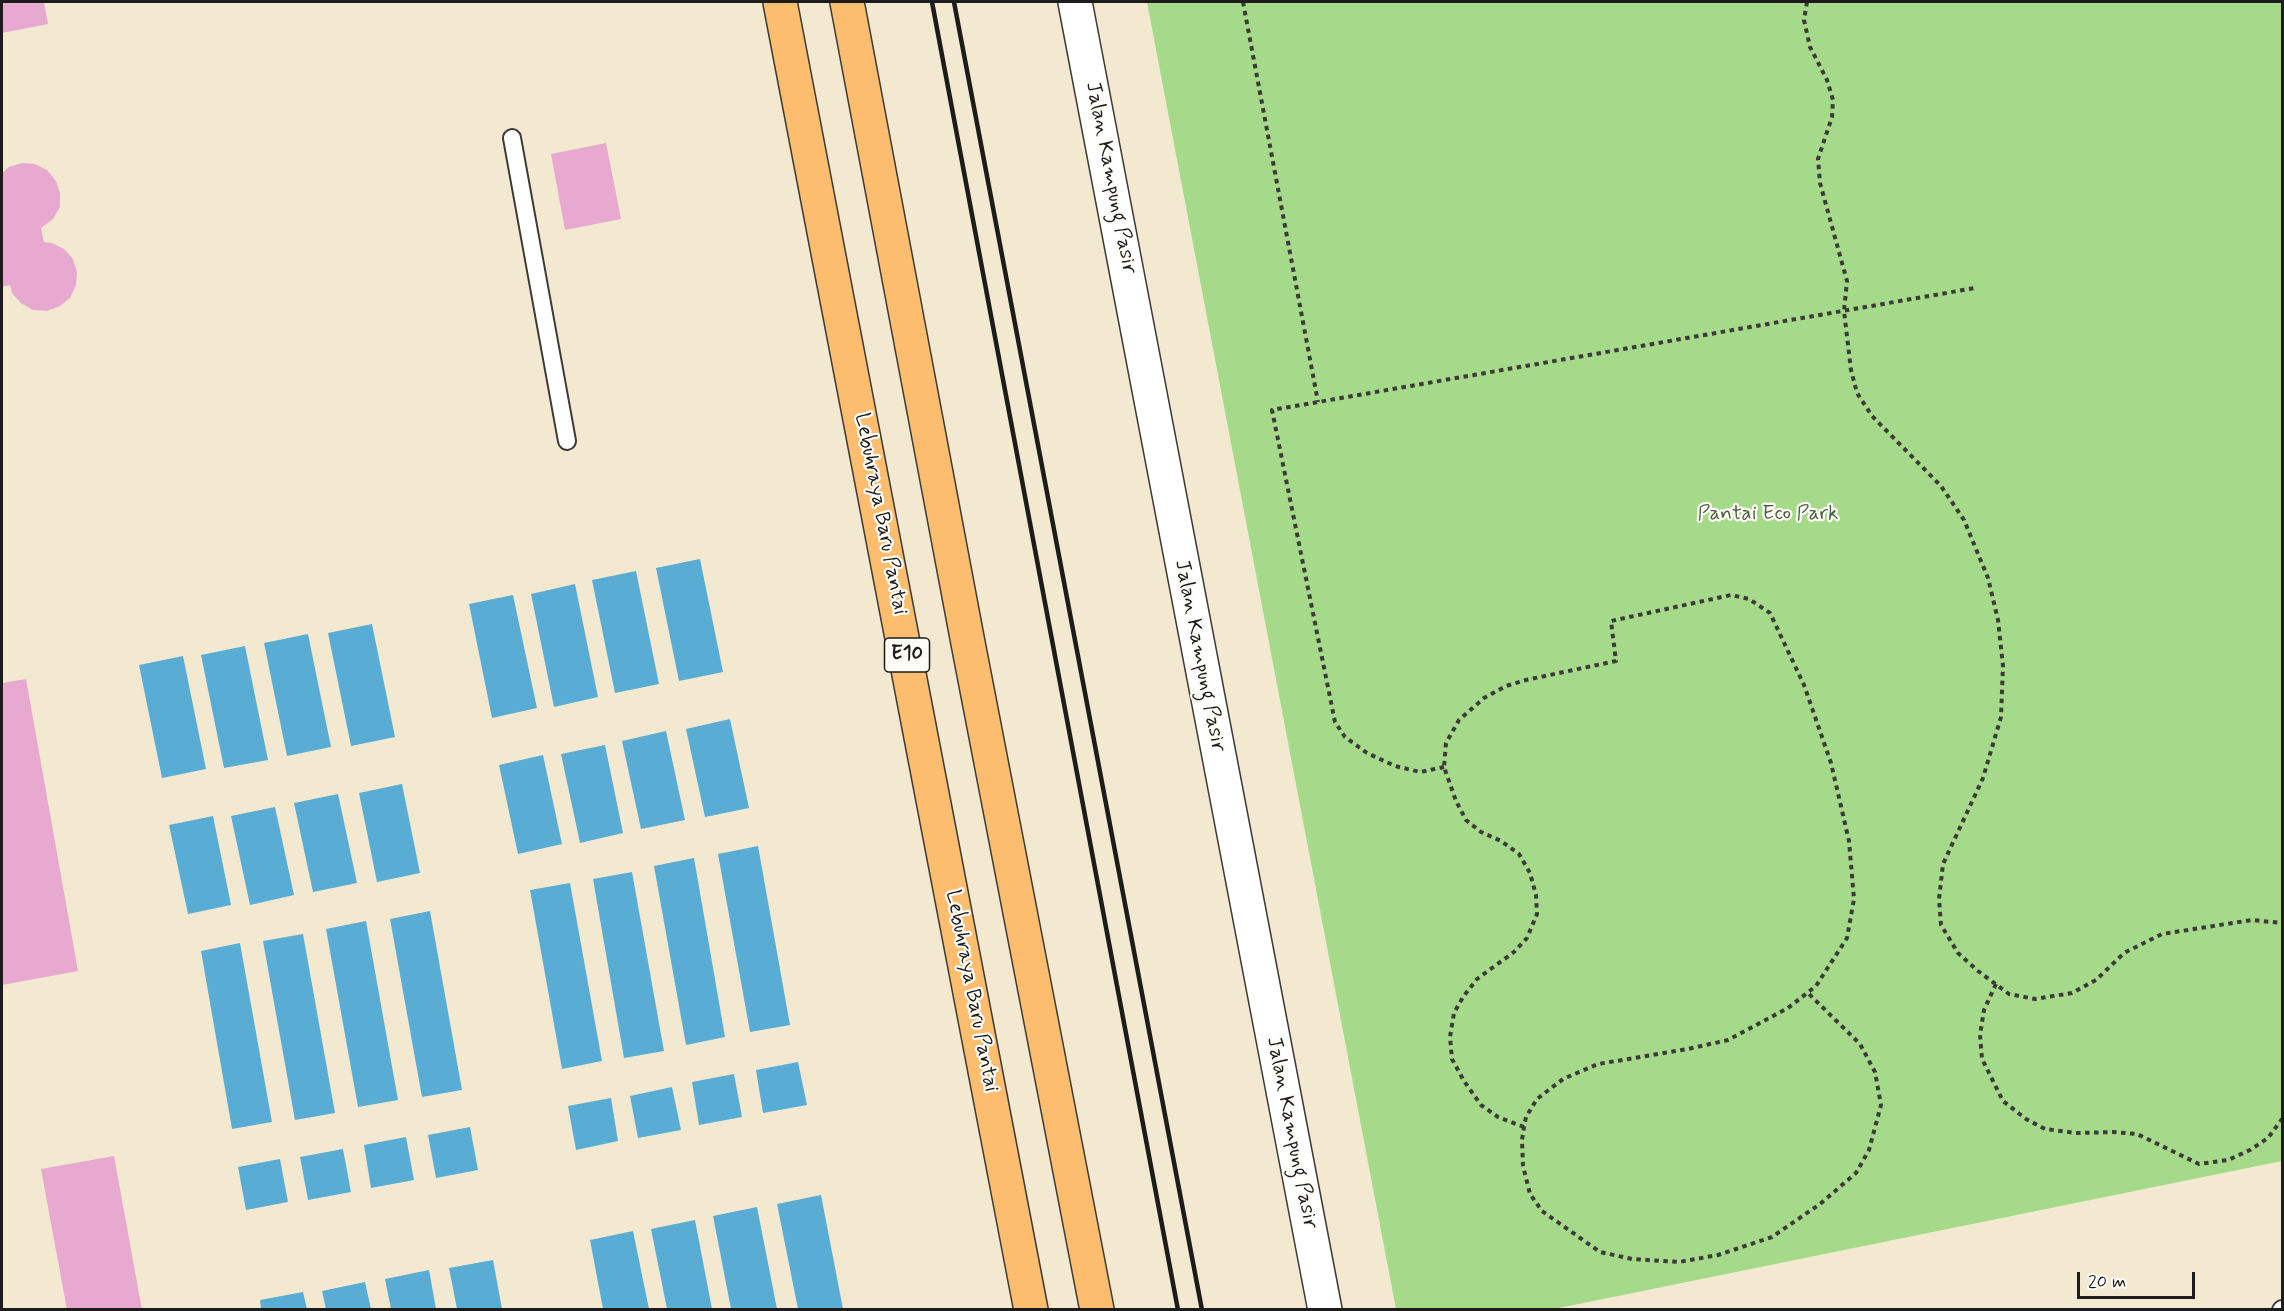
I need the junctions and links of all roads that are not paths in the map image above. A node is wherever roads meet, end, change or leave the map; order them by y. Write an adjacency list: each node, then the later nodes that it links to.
1 (780, 2): 6 (highway, Lebuhraya Baru Pantai / E10)
2 (847, 2): 7 (highway)
3 (1075, 2): 8 (street, Jalan Kampung Pasir)
4 (512, 138): 5 (lane)
5 (567, 441)
6 (1031, 1310)
7 (1097, 1310)
8 (1325, 1310)

